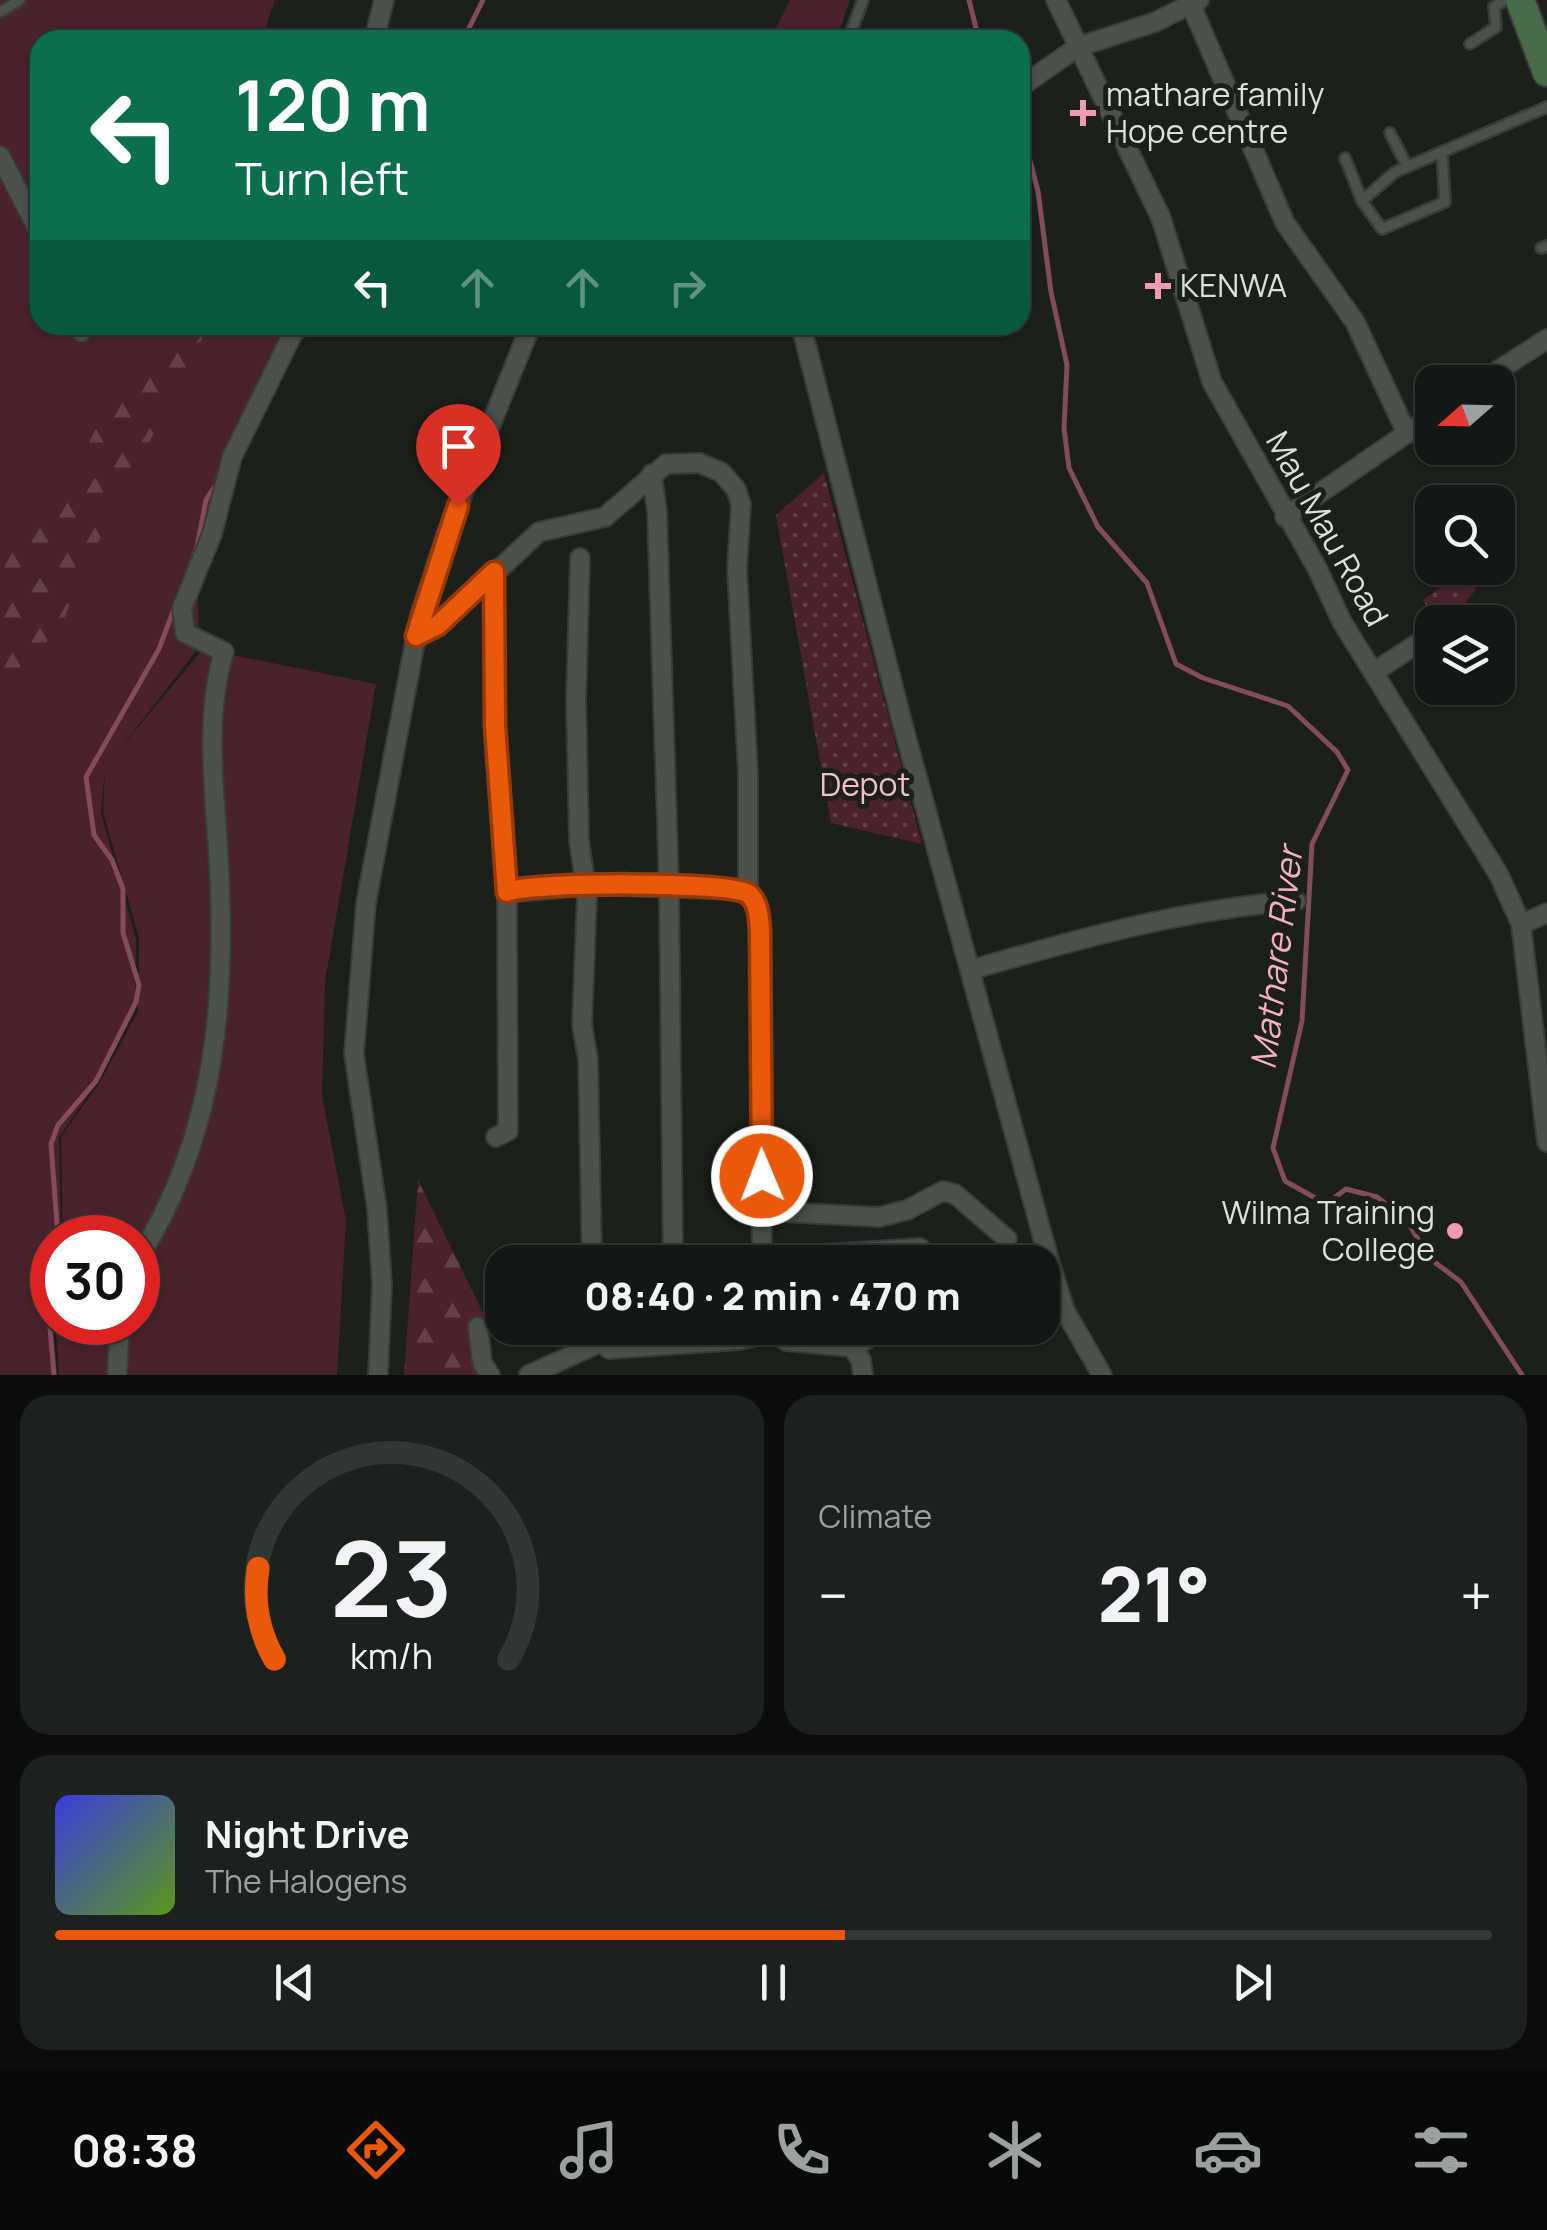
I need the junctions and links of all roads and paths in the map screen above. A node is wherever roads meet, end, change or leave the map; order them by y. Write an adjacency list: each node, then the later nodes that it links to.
1 (20, 0): 8 (lane)
2 (384, 0): 9 (street)
3 (863, 0): 10 (lane)
4 (1056, 0): 12 (street, Mau Mau Road)
5 (1505, 0): 11 (lane)
6 (1520, 0): 13 (main road)
7 (1195, 2): 12 (street); 29 (street)
8 (0, 12)
9 (376, 30)
10 (852, 30)
11 (1470, 44)
12 (1078, 47): 14 (street); 31 (street, Mau Mau Road)
13 (1547, 72)
14 (1030, 80)
15 (1547, 107): 17 (lane)
16 (1390, 133): 20 (lane)
17 (1442, 152): 20 (lane); 21 (lane)
18 (0, 156): 22 (street)
19 (1345, 158): 21 (lane)
20 (1407, 166): 21 (lane)
21 (1362, 201)
22 (30, 214)
23 (292, 335): 48 (street)
24 (527, 335): 34 (street)
25 (804, 335): 44 (street)
26 (1547, 339): 27 (street)
27 (1506, 365)
28 (1415, 428): 29 (street)
29 (1407, 434): 31 (street)
30 (652, 474): 33 (street); 38 (street); 40 (street)
31 (1285, 517): 36 (street, Mau Mau Road)
32 (580, 558): 37 (street)
33 (494, 572): 34 (street); 39 (street)
34 (416, 636): 60 (street)
35 (1415, 645): 36 (street)
36 (1374, 672): 43 (street, Mau Mau Road)
37 (585, 886): 38 (street); 39 (street); 50 (street)
38 (669, 886): 40 (street); 51 (street)
39 (507, 892): 45 (street)
40 (748, 894): 47 (street)
41 (1296, 900): 44 (street)
42 (1547, 913): 43 (street)
43 (1521, 924): 46 (street, Mau Mau Road)
44 (970, 970): 64 (street)
45 (496, 1137)
46 (1547, 1142)
47 (762, 1211): 49 (street); 52 (street)
48 (160, 1220)
49 (1007, 1239)
50 (592, 1245)
51 (674, 1245)
52 (762, 1245)
53 (478, 1328): 61 (street)
54 (119, 1345): 59 (street)
55 (582, 1345): 62 (street)
56 (844, 1345): 58 (street)
57 (865, 1345): 58 (lane)
58 (857, 1352): 63 (street)
59 (117, 1375)
60 (378, 1375)
61 (490, 1375)
62 (528, 1375)
63 (863, 1375)
64 (1102, 1375)

